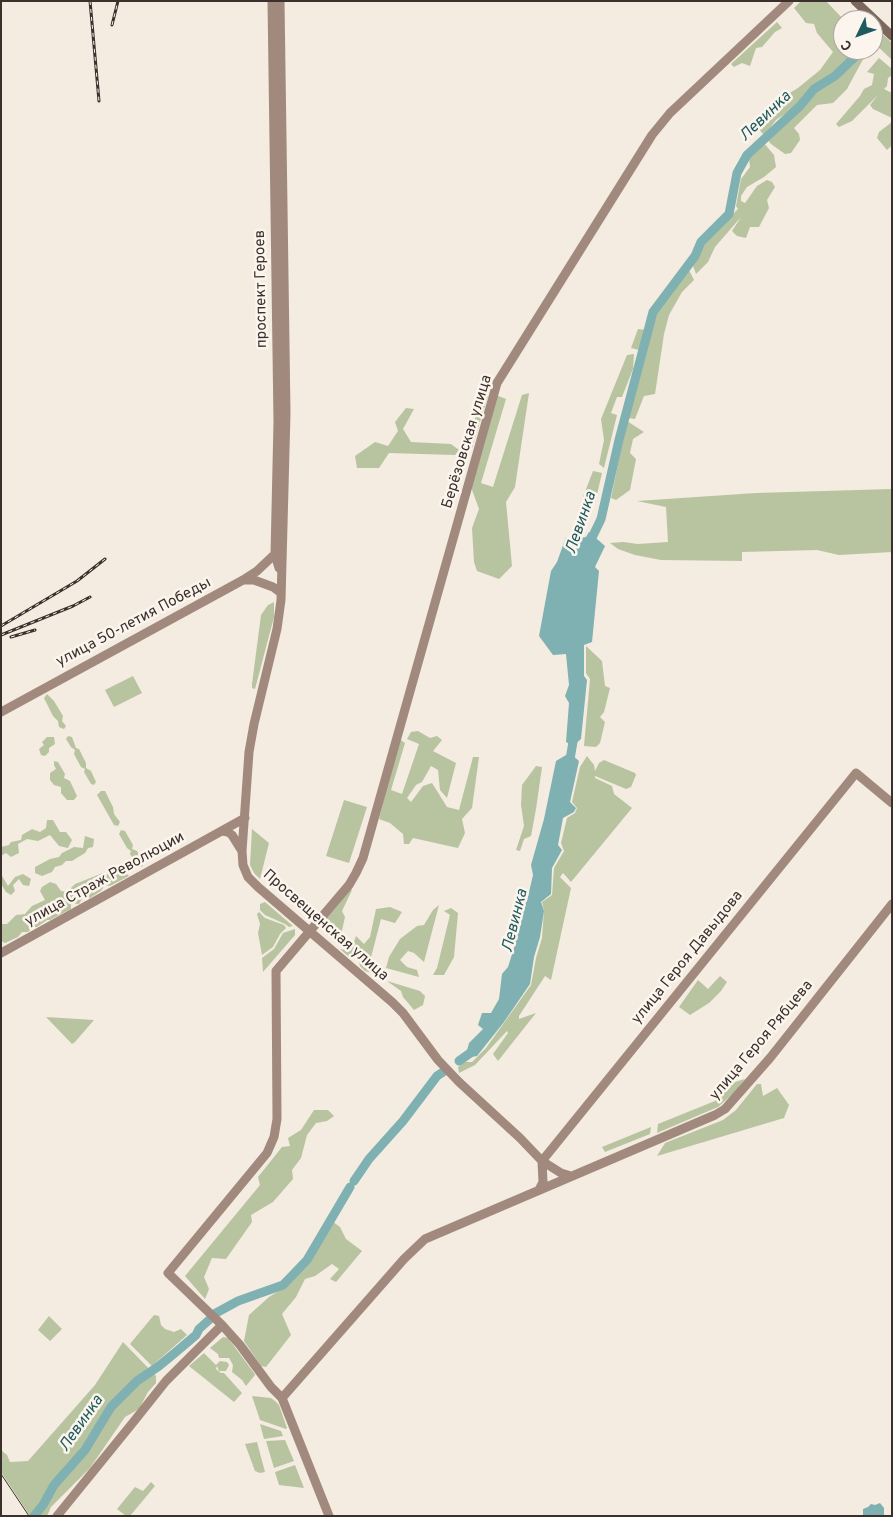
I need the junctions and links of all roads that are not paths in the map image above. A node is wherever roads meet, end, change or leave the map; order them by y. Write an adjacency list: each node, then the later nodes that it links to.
1 (272, 1): 8 (street, проспект Героев)
2 (280, 1): 9 (street, проспект Героев)
3 (789, 1): 18 (street, Берёзовская улица)
4 (855, 1): 7 (main road)
5 (864, 1): 6 (main road)
6 (892, 29)
7 (892, 36)
8 (275, 554): 9 (street, проспект Героев); 10 (street, улица 50-летия Победы)
9 (281, 575): 11 (street, проспект Героев)
10 (243, 580): 11 (street); 12 (street, улица 50-летия Победы)
11 (281, 592): 14 (street, Просвещенская улица)
12 (1, 712)
13 (892, 803): 20 (street, улица Героя Давыдова)
14 (245, 818): 15 (street, улица Страж Революции); 16 (street, Просвещенская улица)
15 (222, 831): 16 (street); 19 (street, улица Страж Революции)
16 (242, 851): 18 (street, Просвещенская улица)
17 (892, 904): 21 (street, улица Героя Рябцева)
18 (310, 931): 20 (street, Просвещенская улица); 23 (street, Берёзовская улица)
19 (1, 953)
20 (542, 1160): 21 (street, Просвещенская улица); 22 (street)
21 (571, 1176): 22 (street, улица Героя Рябцева)
22 (539, 1190): 24 (street, улица Героя Рябцева)
23 (222, 1325): 24 (street); 25 (street)
24 (282, 1398): 26 (street)
25 (57, 1516)
26 (329, 1516)

